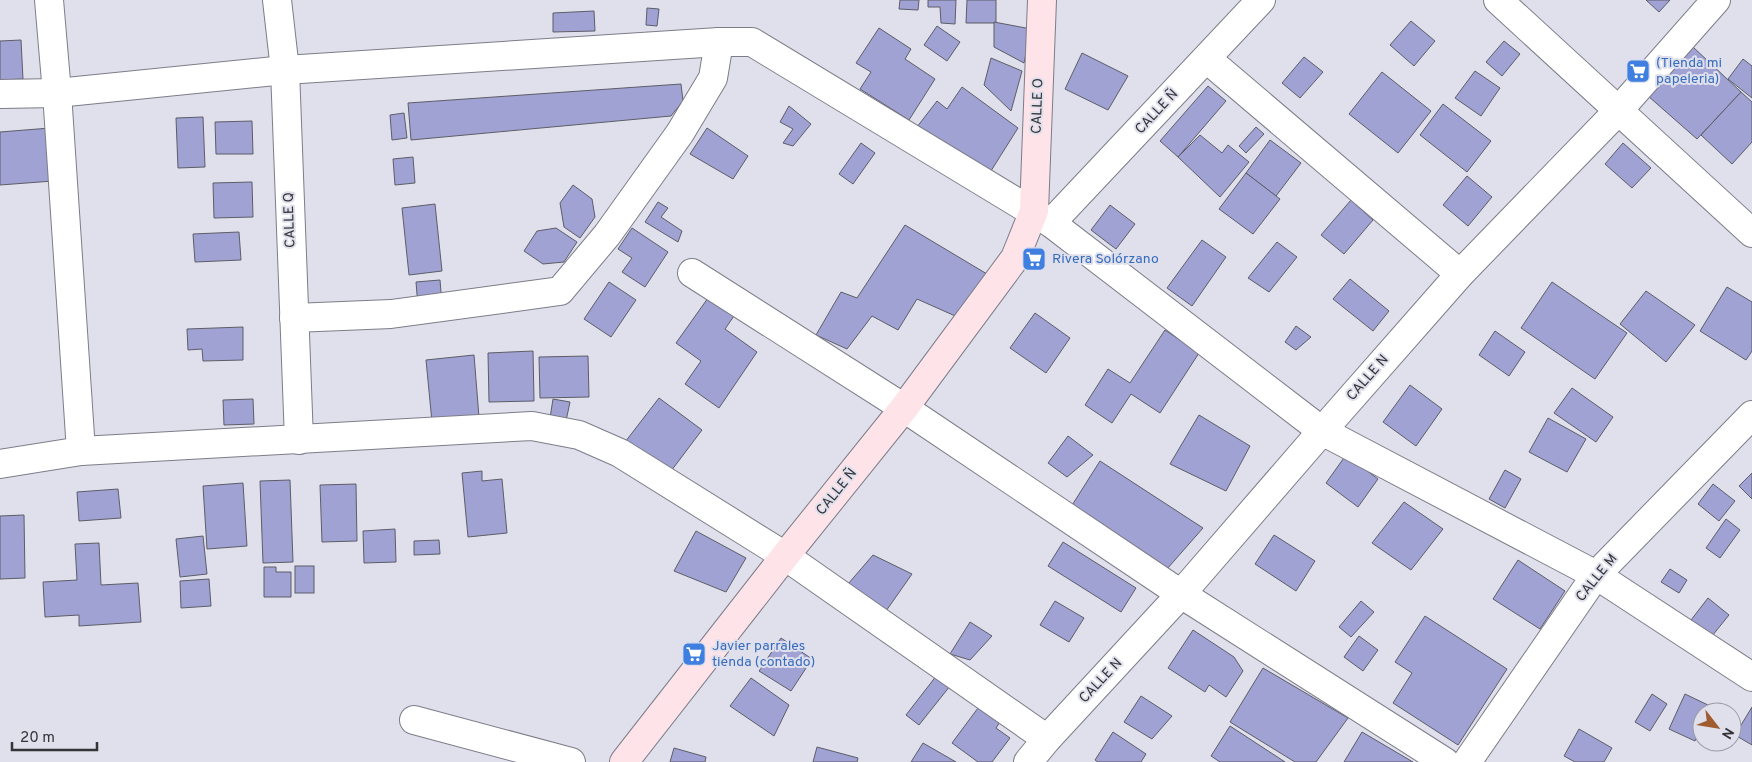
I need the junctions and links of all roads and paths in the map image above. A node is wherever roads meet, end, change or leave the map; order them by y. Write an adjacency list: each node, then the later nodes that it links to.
1 (49, 0): 10 (street)
2 (277, 0): 9 (street, CALLE Q)
3 (1042, 0): 13 (street, CALLE O)
4 (1261, 0): 8 (street, CALLE Ñ)
5 (1498, 0): 12 (street)
6 (1716, 0): 12 (street, CALLE N)
7 (718, 42): 9 (street); 13 (street); 17 (street)
8 (1207, 59): 13 (street, CALLE Ñ); 16 (street)
9 (285, 70): 10 (street); 17 (street, CALLE Q)
10 (57, 93): 11 (street); 22 (street)
11 (0, 94)
12 (1618, 111): 14 (street); 16 (street, CALLE N)
13 (1043, 217): 18 (street, CALLE Ñ); 20 (street)
14 (1752, 233)
15 (692, 273): 18 (street)
16 (1460, 274): 20 (street, CALLE N)
17 (294, 318): 21 (street, CALLE Q)
18 (904, 408): 24 (street, CALLE Ñ); 26 (street)
19 (1752, 414): 25 (street, CALLE M)
20 (1322, 431): 25 (street); 26 (street, CALLE N)
21 (299, 440): 22 (street); 24 (street)
22 (81, 451): 23 (street)
23 (0, 464)
24 (784, 556): 29 (street); 31 (street, CALLE Ñ)
25 (1596, 575): 27 (street); 34 (street, CALLE M)
26 (1181, 594): 29 (street, CALLE N); 33 (street)
27 (1752, 676)
28 (414, 720): 30 (street)
29 (1047, 739): 32 (street, CALLE N)
30 (571, 762)
31 (624, 762)
32 (1028, 762)
33 (1446, 762)
34 (1467, 762)

